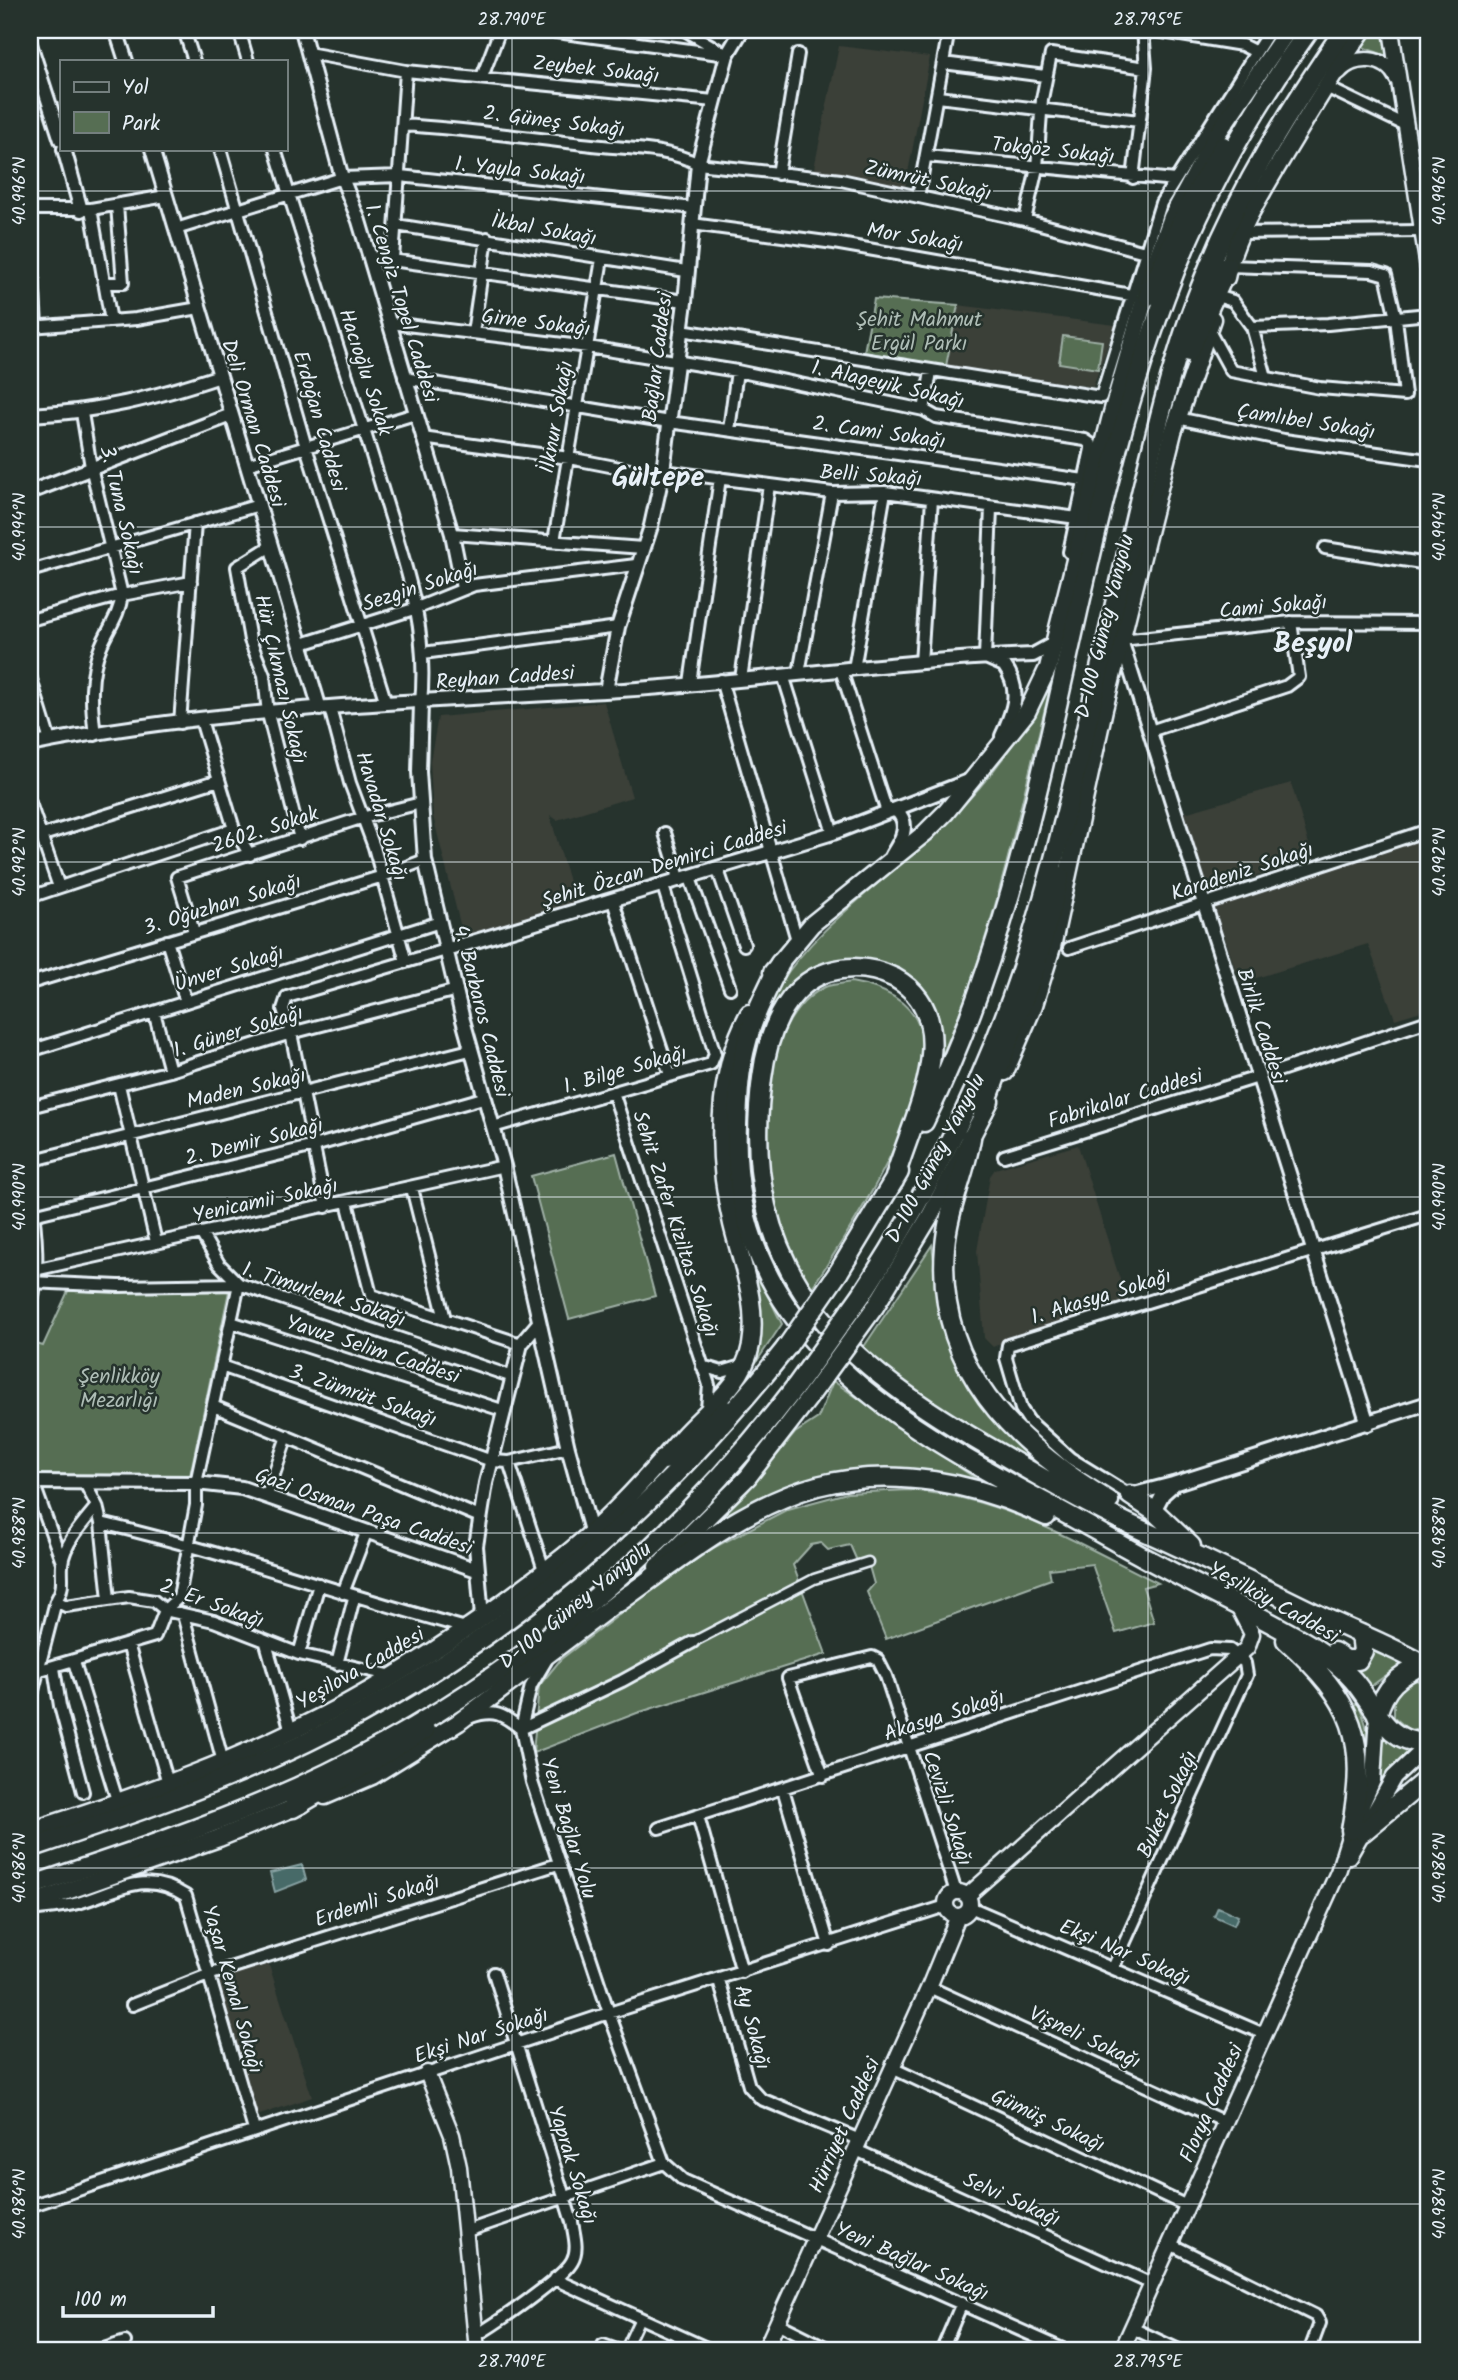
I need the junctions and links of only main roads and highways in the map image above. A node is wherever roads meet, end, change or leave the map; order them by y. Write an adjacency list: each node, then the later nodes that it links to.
1 (1288, 30): 11 (main road)
2 (1309, 30): 6 (highway)
3 (1344, 30): 12 (highway)
4 (1363, 30): 7 (main road, D-100 Güney Yanyolu)
5 (1391, 30): 8 (main road)
6 (1292, 54): 11 (highway); 17 (highway)
7 (1326, 87): 8 (main road); 9 (main road, D-100 Güney Yanyolu)
8 (1400, 90): 10 (main road)
9 (1228, 266): 12 (highway); 15 (main road, D-100 Güney Yanyolu)
10 (1428, 268)
11 (1139, 295): 14 (main road)
12 (1169, 380): 13 (highway)
13 (1075, 767): 15 (highway); 18 (highway)
14 (780, 963): 21 (main road, Yeşilova Caddesi); 25 (highway)
15 (983, 1112): 16 (main road, D-100 Güney Yanyolu)
16 (971, 1138): 18 (main road, D-100 Güney Yanyolu); 23 (highway)
17 (894, 1181): 19 (highway, bridge); 23 (highway)
18 (868, 1300): 20 (highway, bridge)
19 (751, 1392): 21 (highway); 39 (highway)
20 (803, 1392): 26 (main road, D-100 Güney Yanyolu); 32 (highway)
21 (664, 1460): 37 (main road, Yeşilova Caddesi)
22 (1130, 1495): 24 (highway)
23 (1167, 1540): 24 (highway, Yeşilköy Caddesi)
24 (1206, 1560): 29 (highway, Yeşilköy Caddesi)
25 (1150, 1561): 26 (highway); 27 (highway, Yeşilköy Caddesi)
26 (619, 1602): 36 (main road, D-100 Güney Yanyolu)
27 (1237, 1605): 28 (highway, Yeşilköy Caddesi); 44 (main road, Hürriyet Caddesi)
28 (1262, 1619): 30 (highway, Yeşilköy Caddesi); 38 (highway)
29 (1361, 1634): 30 (highway); 31 (highway, Yeşilköy Caddesi)
30 (1310, 1645): 33 (highway, Yeşilköy Caddesi)
31 (1427, 1663): 33 (highway)
32 (475, 1686): 36 (highway); 40 (highway)
33 (1377, 1715): 34 (highway, Yeşilköy Caddesi); 38 (main road, Florya Caddesi)
34 (1428, 1744): 38 (main road, Florya Caddesi)
35 (1428, 1778): 38 (highway)
36 (293, 1808): 41 (main road, D-100 Güney Yanyolu)
37 (30, 1831)
38 (1357, 1831): 45 (main road, Florya Caddesi)
39 (30, 1848)
40 (30, 1886)
41 (30, 1904)
42 (427, 2073): 43 (main road)
43 (476, 2343)
44 (765, 2350)
45 (1122, 2350)

